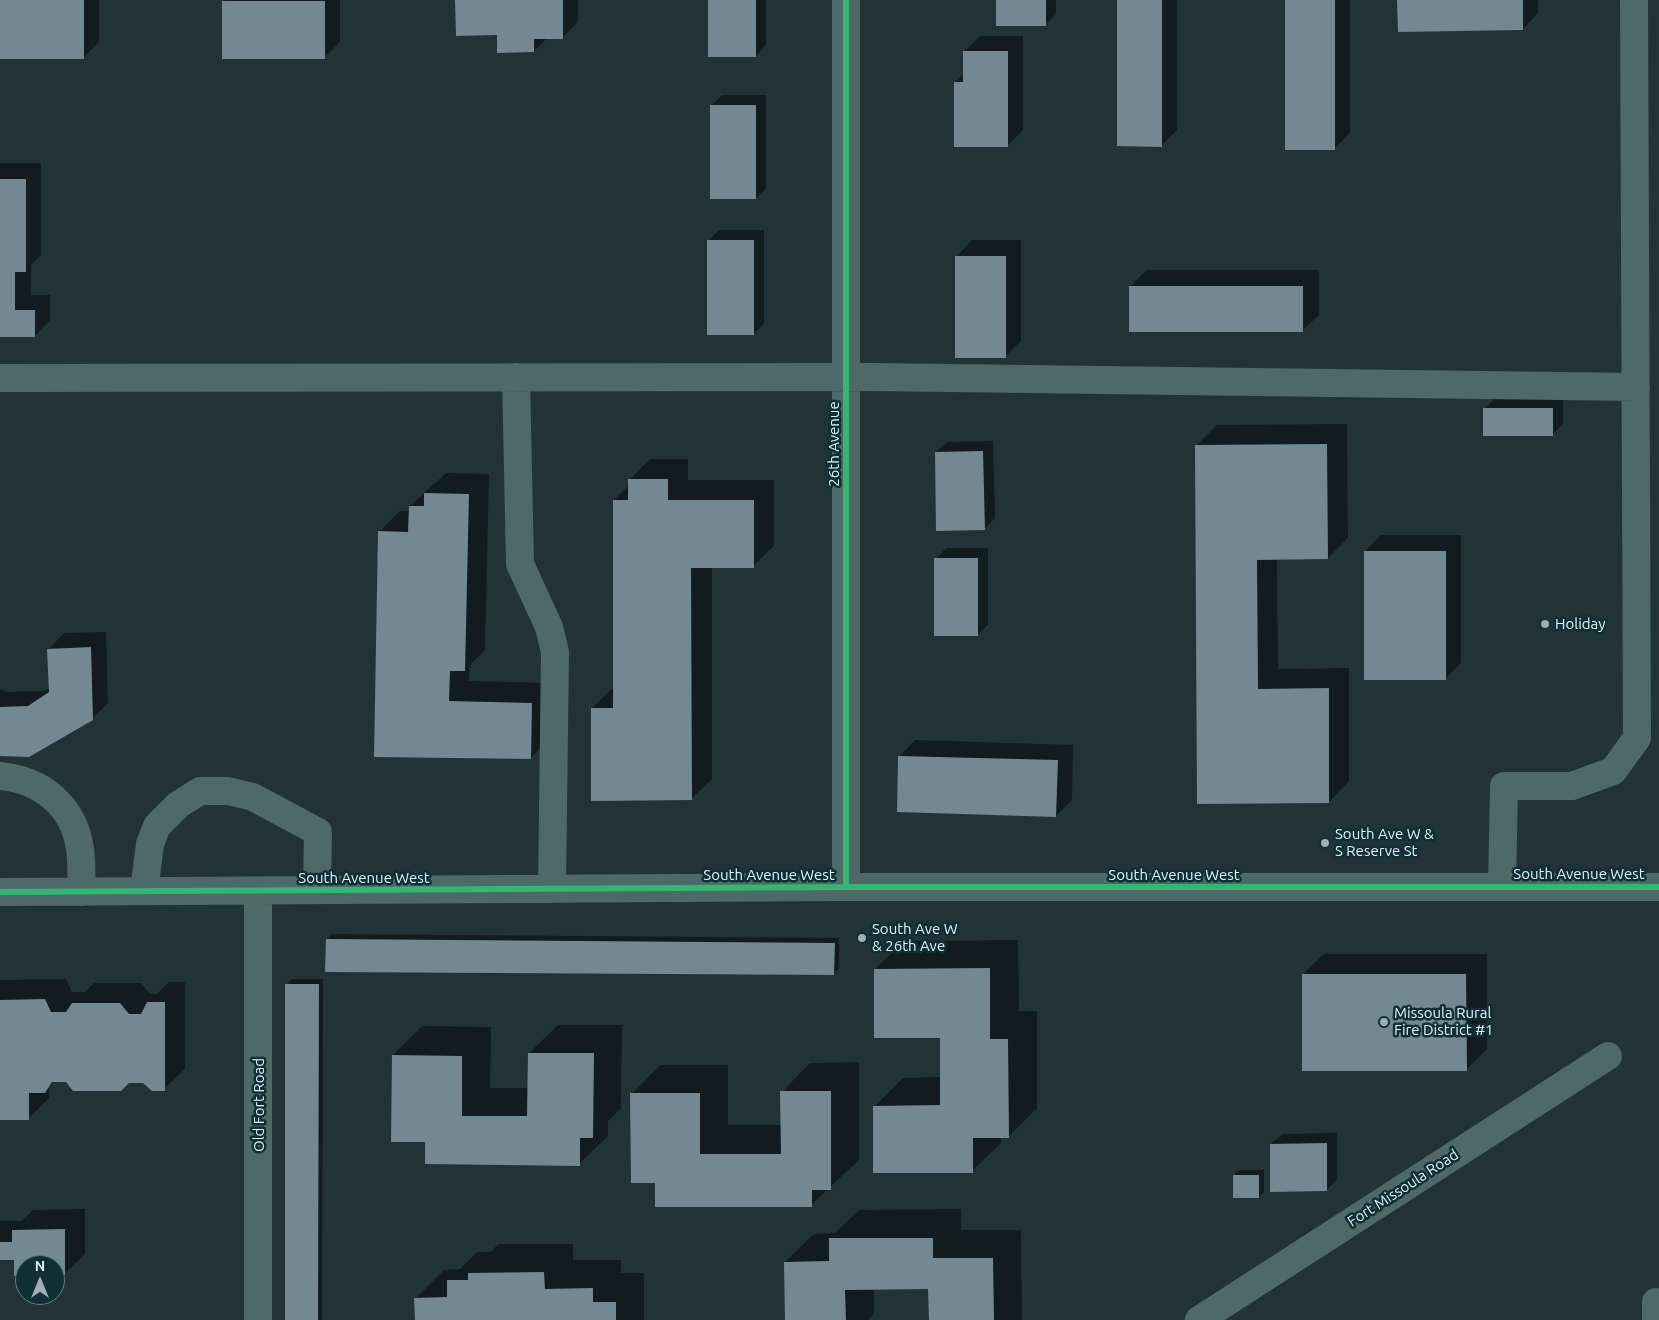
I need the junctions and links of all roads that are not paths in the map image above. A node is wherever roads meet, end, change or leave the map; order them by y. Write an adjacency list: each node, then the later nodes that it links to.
1 (846, 0): 5 (street, 26th Avenue)
2 (1634, 0): 6 (street)
3 (0, 378): 4 (street)
4 (516, 378): 5 (street); 12 (street)
5 (846, 378): 6 (street); 9 (street, 26th Avenue)
6 (1636, 387): 7 (street)
7 (1648, 556): 10 (street)
8 (0, 776): 17 (street)
9 (846, 887): 10 (street, South Avenue West); 12 (street, South Avenue West)
10 (1502, 887): 11 (street, South Avenue West)
11 (1659, 887)
12 (552, 889): 13 (street, South Avenue West)
13 (317, 890): 14 (street); 15 (street, South Avenue West)
14 (144, 891): 15 (street, South Avenue West); 17 (street, South Avenue West)
15 (258, 891): 19 (street, Old Fort Road)
16 (0, 892): 17 (street, South Avenue West)
17 (82, 892)
18 (1608, 1056): 20 (street, Fort Missoula Road)
19 (258, 1320)
20 (1199, 1320)

